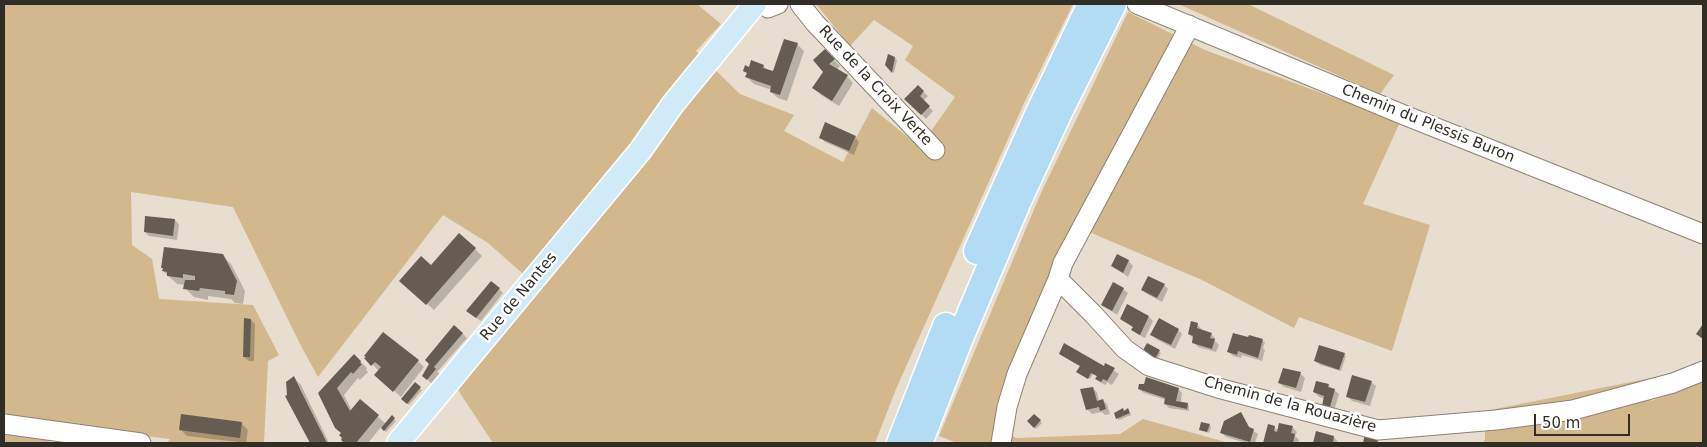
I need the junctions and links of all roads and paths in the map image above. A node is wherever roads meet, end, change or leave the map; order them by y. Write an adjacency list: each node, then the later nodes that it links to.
1 (1090, 4): 13 (highway)
2 (1113, 4): 14 (highway)
3 (779, 5): 6 (street, Rue de la Croix Verte); 12 (main road, Rue de Nantes)
4 (1145, 7): 5 (street, Chemin du Plessis Buron)
5 (1189, 25): 7 (street, Chemin du Plessis Buron); 8 (street)
6 (934, 150)
7 (1703, 234)
8 (1058, 279): 9 (street, Chemin de la Rouazière); 15 (street)
9 (1703, 371)
10 (4, 424): 11 (street)
11 (141, 443)
12 (398, 443)
13 (900, 443)
14 (919, 443)
15 (1001, 443)

